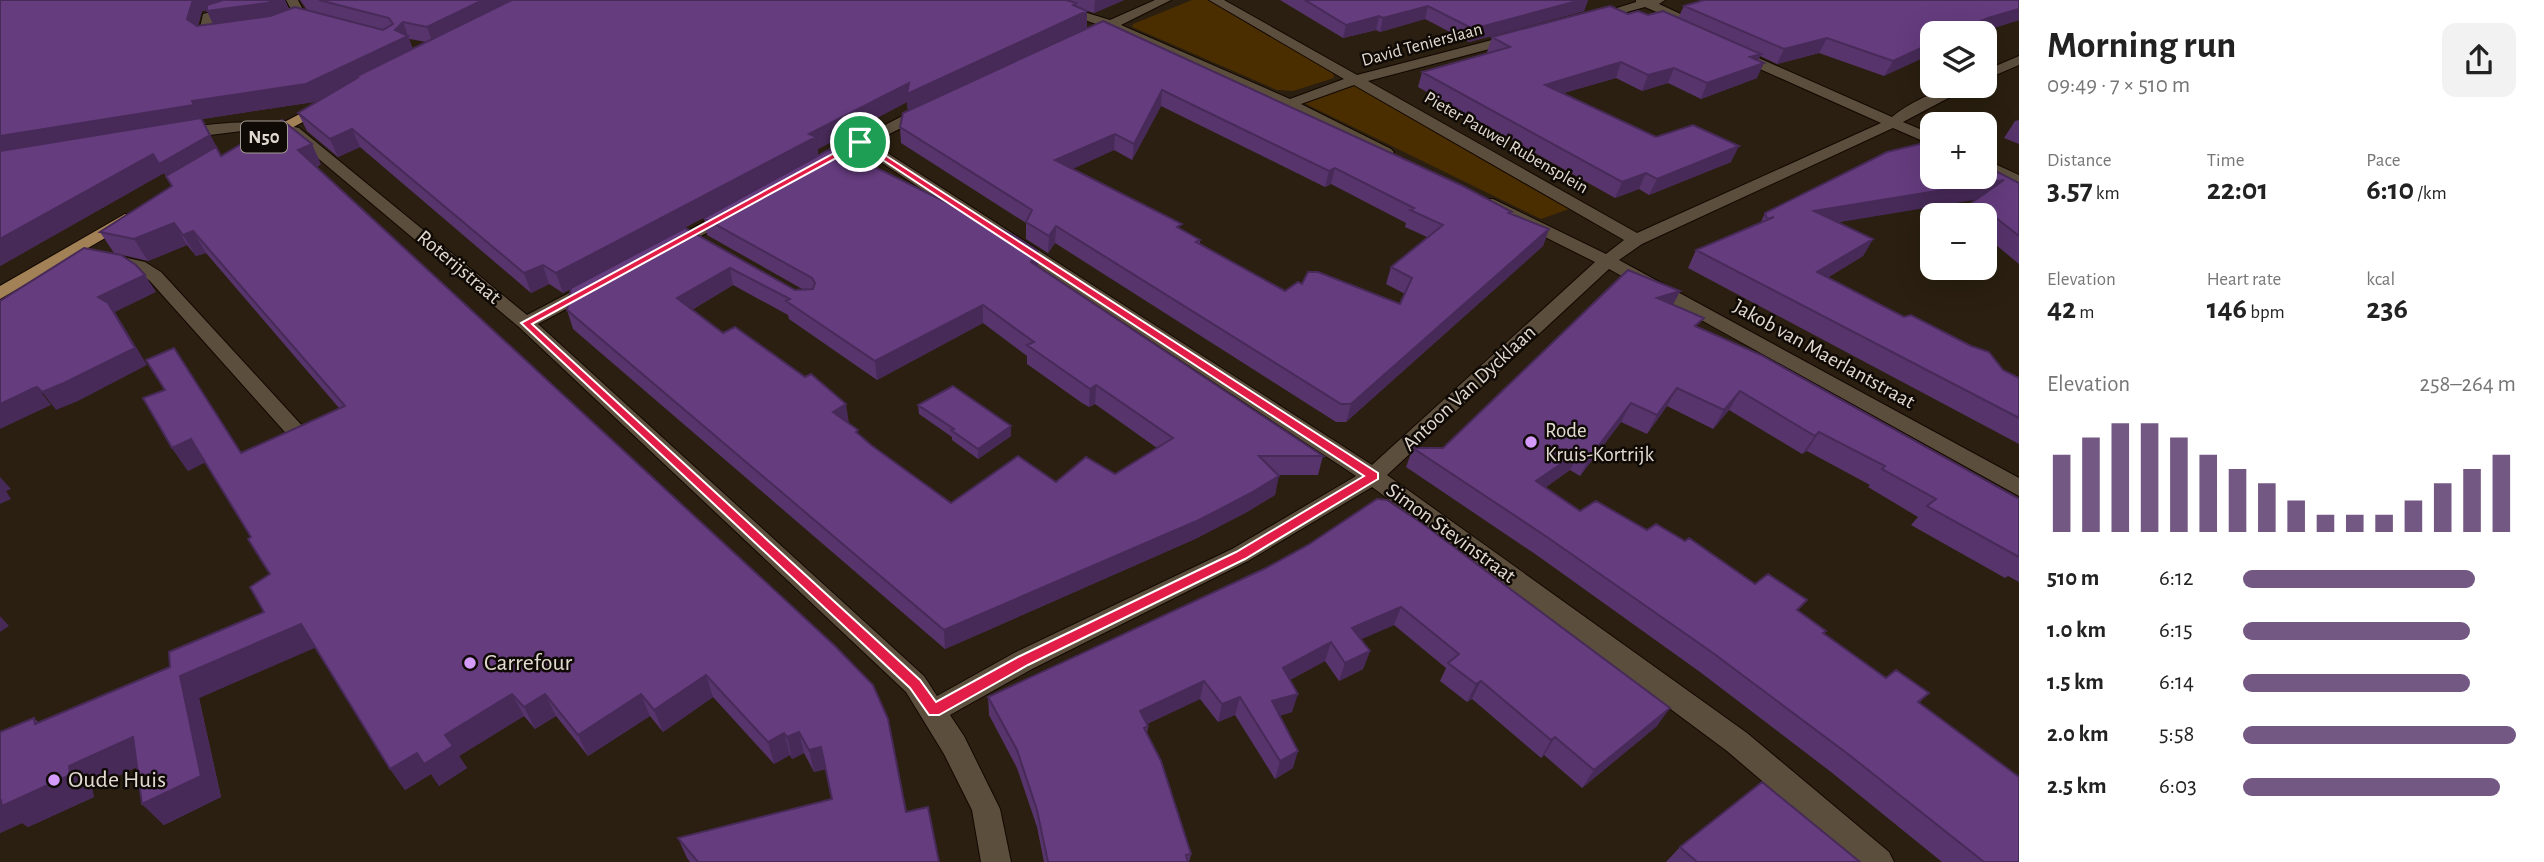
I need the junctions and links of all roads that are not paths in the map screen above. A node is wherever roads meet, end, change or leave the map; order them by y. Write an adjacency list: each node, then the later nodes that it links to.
1 (270, 0): 13 (street)
2 (292, 0): 8 (street)
3 (1032, 0): 11 (street)
4 (1165, 0): 11 (street)
5 (1215, 0): 18 (street, Pieter Pauwel Rubensplein)
6 (1614, 0): 7 (street)
7 (1644, 3): 10 (street); 23 (street)
8 (301, 17): 9 (street); 12 (street)
9 (320, 21)
10 (1579, 21)
11 (1111, 25): 15 (street); 21 (street)
12 (277, 26)
13 (229, 33)
14 (1527, 35): 18 (street, David Tenierslaan)
15 (1086, 36)
16 (2019, 60): 17 (street)
17 (1997, 70)
18 (1356, 80): 21 (street); 40 (street, Pieter Pauwel Rubensplein)
19 (1939, 98): 23 (street, Antoon Van Dycklaan)
20 (336, 99): 25 (main road, N50)
21 (1289, 104): 31 (street)
22 (935, 106): 28 (street)
23 (1900, 117): 24 (street); 26 (street); 40 (street, Antoon Van Dycklaan)
24 (1920, 121)
25 (280, 127): 27 (street); 29 (main road, N50); 47 (street, Roterijstraat)
26 (1920, 131)
27 (163, 137)
28 (860, 142): 34 (street); 49 (street, Simon Stevinstraat)
29 (248, 146)
30 (1997, 155): 32 (street)
31 (1399, 158)
32 (2019, 166)
33 (1997, 170): 35 (street)
34 (800, 175)
35 (2019, 181)
36 (1472, 194): 44 (street)
37 (739, 208): 39 (street)
38 (141, 210): 42 (main road)
39 (690, 235): 41 (street); 43 (street)
40 (1636, 240): 44 (street, Antoon Van Dycklaan)
41 (713, 248)
42 (70, 252): 46 (main road); 48 (street)
43 (656, 254)
44 (1607, 261): 49 (street, Antoon Van Dycklaan); 50 (street, Jakob van Maerlantstraat)
45 (609, 279): 47 (street)
46 (0, 294)
47 (526, 323): 51 (street, Roterijstraat)
48 (299, 435)
49 (1373, 476): 51 (street, Antoon Van Dycklaan); 53 (street, Simon Stevinstraat)
50 (2019, 488)
51 (934, 711): 52 (street, Roterijstraat)
52 (996, 862)
53 (1879, 862)

